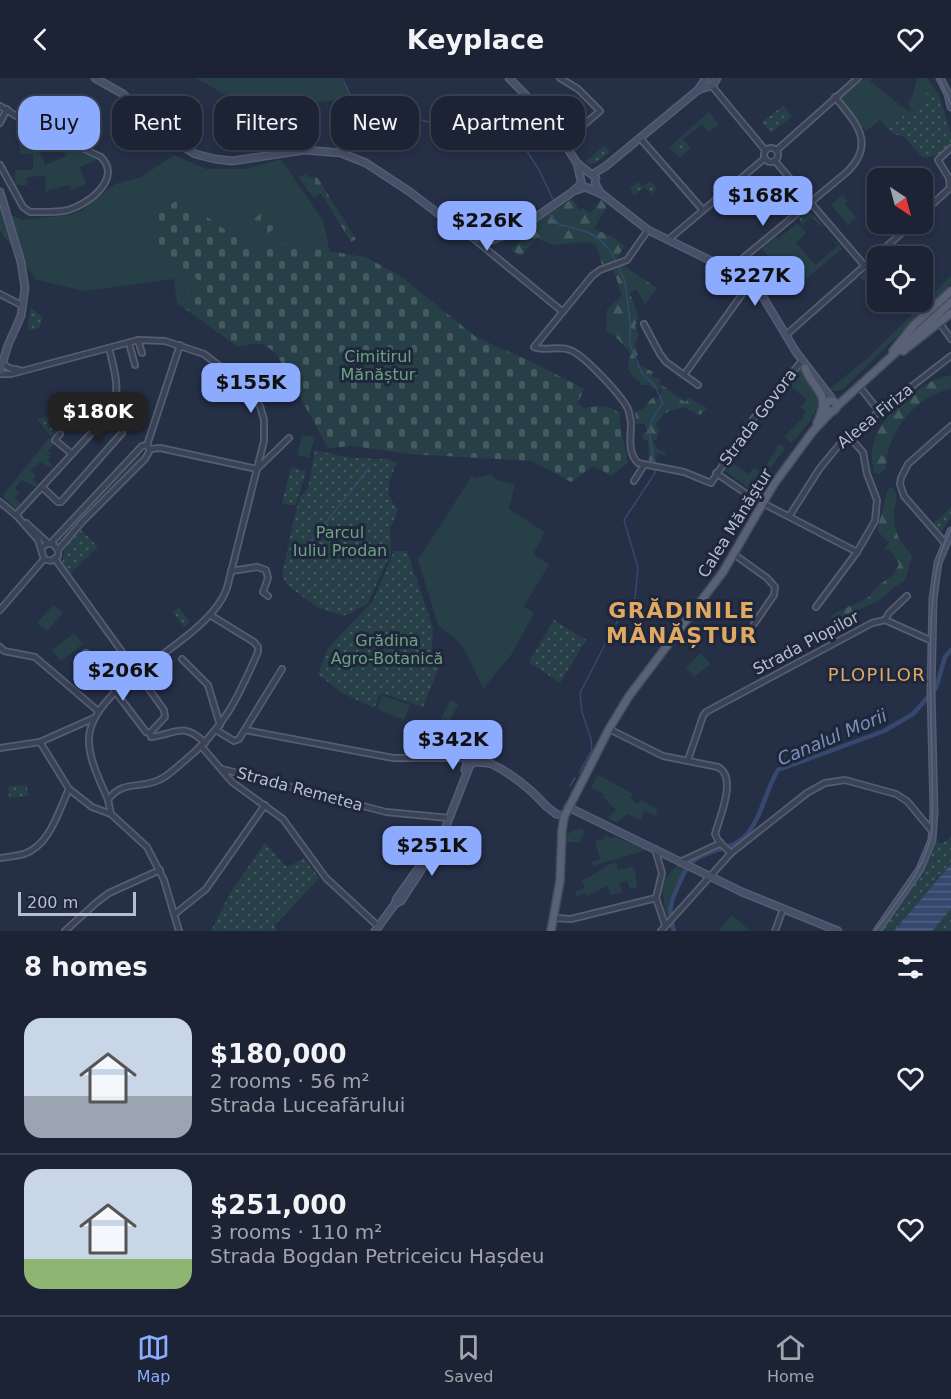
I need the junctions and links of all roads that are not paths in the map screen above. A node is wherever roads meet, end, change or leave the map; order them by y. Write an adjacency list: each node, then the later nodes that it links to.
1 (95, 78): 30 (main road)
2 (508, 78): 8 (main road)
3 (560, 78): 9 (street)
4 (858, 78): 11 (street)
5 (940, 78): 7 (main road)
6 (710, 80): 17 (main road); 20 (street)
7 (950, 95): 13 (main road)
8 (527, 96)
9 (585, 96)
10 (585, 96): 16 (street)
11 (835, 97): 21 (street); 27 (street)
12 (0, 106): 14 (street)
13 (951, 107)
14 (7, 109): 15 (street); 24 (street)
15 (0, 123)
16 (585, 124)
17 (640, 138): 25 (main road); 29 (street)
18 (951, 148): 28 (street)
19 (569, 150): 25 (main road)
20 (765, 150): 21 (street); 22 (street)
21 (777, 150): 23 (street)
22 (765, 159): 23 (street); 29 (street)
23 (775, 161): 27 (street)
24 (0, 165)
25 (588, 180): 31 (main road); 32 (main road)
26 (0, 192): 44 (main road)
27 (811, 203): 38 (street); 39 (street)
28 (933, 204)
29 (702, 209): 36 (street)
30 (451, 222): 31 (main road); 35 (main road)
31 (522, 225): 34 (main road)
32 (648, 230): 36 (main road); 45 (street)
33 (900, 234): 38 (street)
34 (504, 236): 35 (main road); 37 (street)
35 (471, 237): 37 (street)
36 (668, 240): 39 (main road)
37 (487, 250): 45 (street)
38 (864, 265): 49 (street)
39 (730, 269): 40 (main road)
40 (751, 282): 49 (main road); 66 (street)
41 (951, 291): 61 (main road)
42 (0, 294): 44 (street)
43 (951, 302): 61 (main road, Calea Mănăștur)
44 (23, 306): 51 (main road)
45 (562, 312): 81 (street)
46 (951, 313): 47 (main road)
47 (939, 322): 50 (street); 61 (main road)
48 (644, 324): 66 (street)
49 (786, 335): 57 (main road)
50 (951, 339)
51 (10, 340): 56 (main road); 60 (main road)
52 (138, 340): 53 (street); 54 (street); 58 (street)
53 (129, 343): 55 (street); 62 (street)
54 (180, 345): 77 (street); 82 (street)
55 (109, 348): 64 (street); 71 (street)
56 (0, 351)
57 (796, 352): 63 (main road); 69 (main road)
58 (142, 353)
59 (951, 356): 70 (street, Aleea Firiza)
60 (2, 361): 64 (street); 65 (main road)
61 (886, 362): 68 (main road, Calea Mănăștur)
62 (135, 365)
63 (803, 365): 69 (main road); 73 (main road); 83 (street, Strada Govora)
64 (19, 370): 65 (street)
65 (0, 372)
66 (684, 375): 67 (street)
67 (698, 385)
68 (855, 389): 69 (main road, Calea Mănăștur); 70 (street); 73 (main road)
69 (831, 405): 73 (main road, Calea Mănăștur)
70 (879, 411): 75 (street, Aleea Firiza)
71 (108, 414): 79 (street); 85 (street)
72 (951, 426): 92 (street)
73 (814, 429): 87 (main road, Calea Mănăștur)
74 (60, 434): 79 (street)
75 (847, 435): 88 (street, Aleea Firiza); 95 (street)
76 (289, 438): 82 (street)
77 (149, 447): 78 (street); 80 (street); 82 (street)
78 (140, 448): 80 (street); 91 (street)
79 (72, 454): 85 (street)
80 (147, 455): 94 (street)
81 (644, 465): 83 (street, Strada Govora); 84 (street)
82 (257, 469): 99 (street)
83 (716, 473): 87 (street, Strada Govora)
84 (634, 481)
85 (42, 487): 89 (street)
86 (0, 502): 89 (street)
87 (763, 502): 88 (street, Strada Govora); 96 (main road, Calea Mănăștur)
88 (790, 515): 95 (street, Strada Govora)
89 (17, 516): 91 (street); 93 (street)
90 (951, 531): 92 (main road)
91 (50, 543): 93 (street); 94 (street)
92 (945, 543): 107 (main road)
93 (42, 548): 97 (street)
94 (58, 550): 98 (street)
95 (857, 552): 102 (street)
96 (735, 555): 106 (street); 118 (main road, Calea Mănăștur)
97 (44, 559): 98 (street); 103 (street)
98 (55, 560): 112 (street)
99 (231, 571): 100 (street); 104 (street)
100 (268, 596)
101 (907, 596): 105 (street)
102 (816, 608)
103 (0, 610)
104 (210, 615): 112 (street); 116 (street)
105 (885, 620): 107 (street, Strada Plopilor); 125 (street, Strada Plopilor)
106 (754, 624)
107 (932, 641): 136 (main road)
108 (0, 647): 114 (street)
109 (86, 653): 113 (street)
110 (182, 660): 116 (street)
111 (282, 669): 117 (street)
112 (139, 674): 113 (street); 120 (street)
113 (117, 692): 114 (street); 120 (street)
114 (98, 711): 115 (street)
115 (94, 718): 121 (street); 130 (street)
116 (220, 725): 119 (street)
117 (245, 729): 119 (street); 124 (street)
118 (609, 729): 125 (street); 132 (main road, Calea Mănăștur)
119 (216, 730): 122 (street)
120 (151, 736): 122 (street)
121 (40, 742): 123 (street); 129 (street)
122 (203, 745): 127 (street); 130 (street)
123 (0, 748)
124 (468, 758): 126 (main road); 128 (main road)
125 (688, 760): 137 (street)
126 (488, 763): 128 (main road); 134 (main road)
127 (222, 769): 131 (street); 135 (street, Strada Remetea)
128 (460, 788): 135 (main road)
129 (69, 789): 133 (street); 141 (street)
130 (108, 800): 133 (street)
131 (265, 805): 147 (street); 150 (street)
132 (568, 807): 134 (main road, Calea Mănăștur); 140 (main road)
133 (111, 814): 143 (street)
134 (564, 816): 148 (main road, Calea Mănăștur)
135 (449, 818): 150 (main road)
136 (933, 831): 139 (street); 157 (main road)
137 (716, 838): 138 (street); 139 (street)
138 (710, 848): 139 (street); 142 (street)
139 (726, 848): 144 (street)
140 (656, 850): 142 (main road); 145 (street)
141 (0, 858)
142 (686, 863): 144 (main road)
143 (160, 870): 147 (street); 152 (street)
144 (709, 876): 146 (main road); 149 (street)
145 (656, 897): 148 (street); 149 (street)
146 (783, 909): 155 (street); 156 (main road)
147 (175, 914): 153 (street)
148 (554, 918): 151 (main road, Calea Mănăștur)
149 (666, 924): 154 (street)
150 (377, 929)
151 (551, 930)
152 (65, 931)
153 (179, 931)
154 (661, 931)
155 (775, 931)
156 (838, 931)
157 (877, 931)

